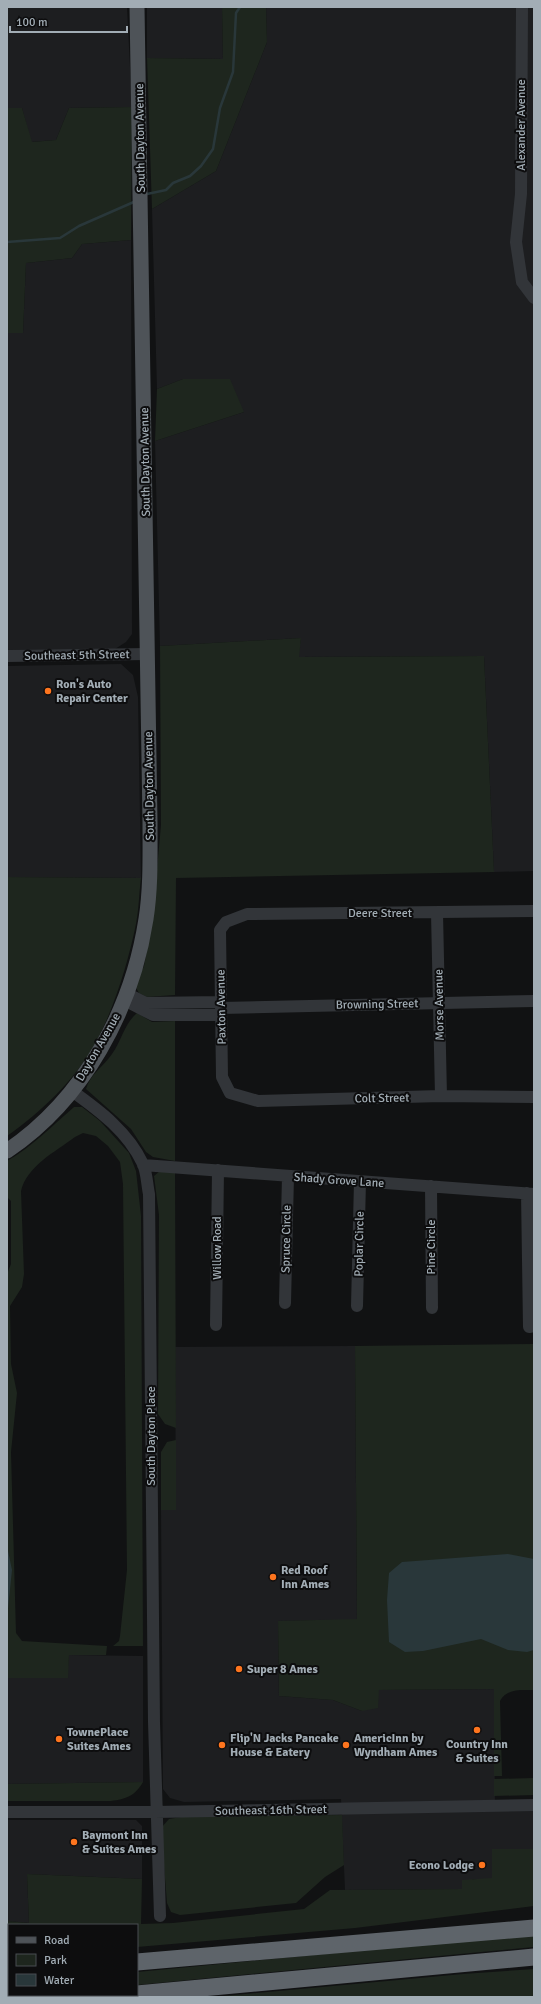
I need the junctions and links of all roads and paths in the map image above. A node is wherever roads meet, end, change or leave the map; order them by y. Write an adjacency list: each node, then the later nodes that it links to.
1 (137, 7): 4 (main road, South Dayton Avenue)
2 (522, 7): 3 (street, Alexander Avenue)
3 (534, 298)
4 (147, 654): 5 (street, Southeast 5th Street); 8 (main road, South Dayton Avenue)
5 (7, 656)
6 (534, 911): 7 (street, Deere Street)
7 (437, 913): 9 (street, Deere Street); 12 (street, Morse Avenue)
8 (147, 918): 10 (main road, Dayton Avenue)
9 (226, 922): 13 (street, Paxton Avenue)
10 (125, 997): 13 (street, Browning Street); 14 (main road, Dayton Avenue)
11 (534, 1001): 12 (street, Browning Street)
12 (439, 1003): 13 (street, Browning Street); 16 (street, Morse Avenue)
13 (221, 1008): 15 (street, Paxton Avenue)
14 (72, 1092): 18 (main road, Dayton Avenue); 19 (street, South Dayton Place)
15 (230, 1093): 16 (street, Colt Street)
16 (441, 1096): 17 (street, Colt Street)
17 (534, 1097)
18 (7, 1151)
19 (143, 1165): 20 (street, Shady Grove Lane); 32 (street, South Dayton Place)
20 (218, 1170): 21 (street, Shady Grove Lane); 28 (street, Willow Road)
21 (288, 1176): 22 (street, Shady Grove Lane); 25 (street, Spruce Circle)
22 (360, 1181): 23 (street, Shady Grove Lane); 26 (street, Poplar Circle)
23 (431, 1186): 24 (street, Shady Grove Lane); 27 (street, Pine Circle)
24 (531, 1194): 29 (street)
25 (285, 1303)
26 (357, 1306)
27 (432, 1308)
28 (216, 1325)
29 (534, 1326)
30 (534, 1804): 32 (street, Southeast 16th Street)
31 (7, 1812): 32 (street, Southeast 16th Street)
32 (155, 1812): 33 (street)
33 (160, 1916)
34 (534, 1919): 36 (highway)
35 (534, 1928): 36 (highway)
36 (400, 1939): 38 (highway)
37 (534, 1956): 40 (highway)
38 (138, 1962)
39 (534, 1962): 40 (highway)
40 (401, 1969): 41 (highway)
41 (184, 1989): 42 (highway); 45 (highway)
42 (138, 1994)
43 (112, 1996): 44 (highway)
44 (102, 1997)
45 (137, 1997)

